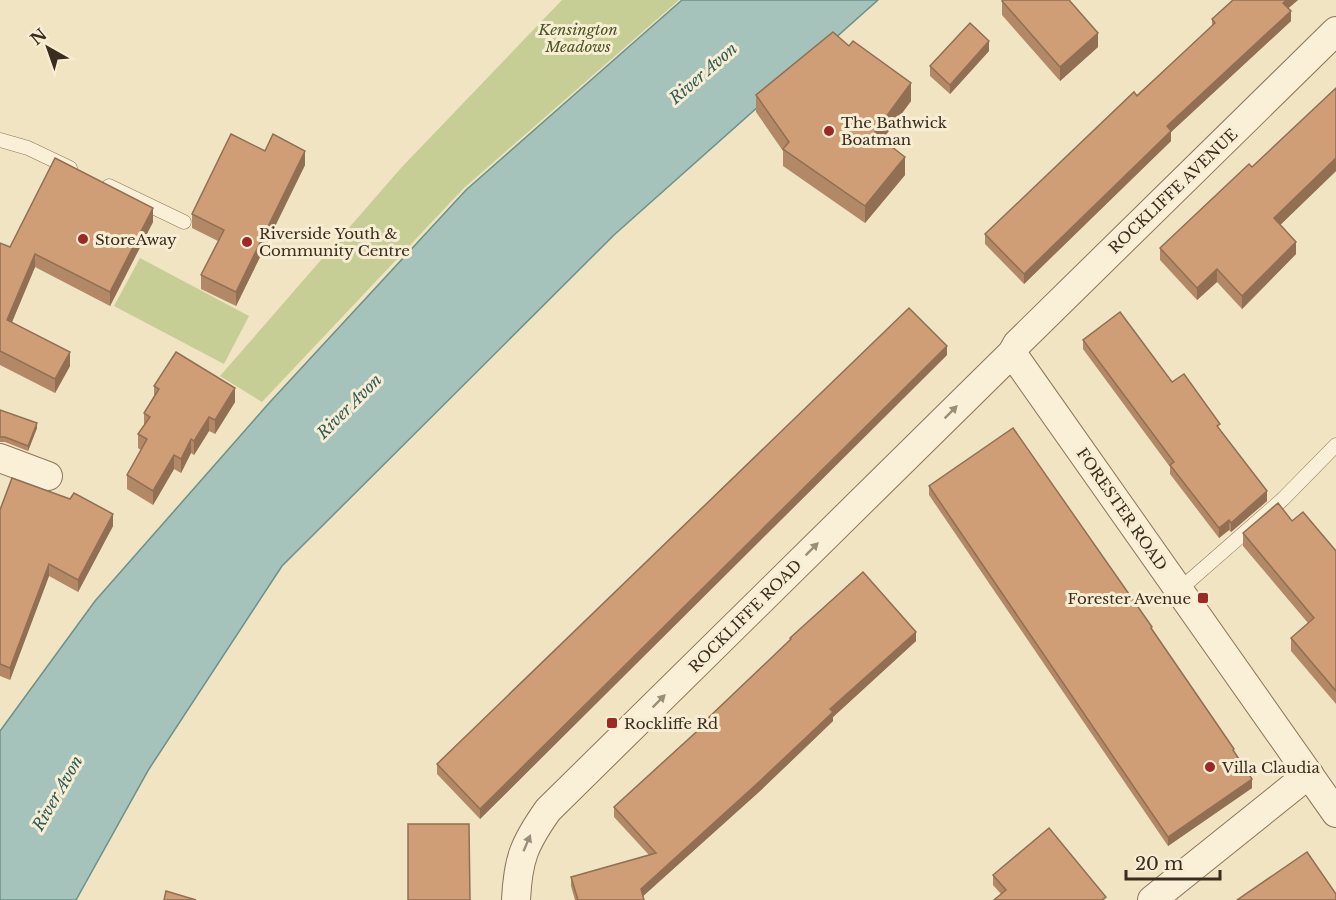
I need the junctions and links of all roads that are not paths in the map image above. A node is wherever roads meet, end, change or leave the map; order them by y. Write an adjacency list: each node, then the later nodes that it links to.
1 (1336, 31): 6 (street, ROCKLIFFE AVENUE)
2 (0, 140): 3 (lane)
3 (80, 172)
4 (101, 182): 5 (lane)
5 (184, 222)
6 (1012, 353): 10 (street, FORESTER ROAD); 13 (street, ROCKLIFFE ROAD, one-way to 6)
7 (1336, 445): 10 (lane)
8 (0, 458): 9 (street)
9 (48, 476)
10 (1179, 590): 11 (street, FORESTER ROAD)
11 (1309, 774): 12 (street, FORESTER ROAD); 14 (street)
12 (1336, 813)
13 (516, 900)
14 (1152, 900)

